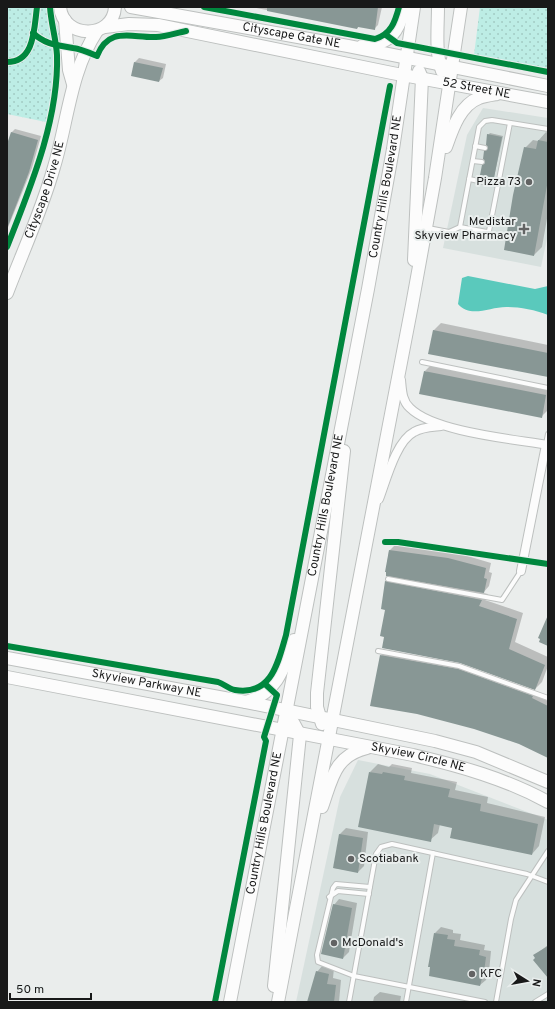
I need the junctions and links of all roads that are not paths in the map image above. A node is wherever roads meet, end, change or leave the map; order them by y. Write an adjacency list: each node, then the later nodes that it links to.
1 (60, 7): 8 (main road, Cityscape Drive NE)
2 (115, 7): 9 (main road, Cityscape Drive NE)
3 (131, 7): 10 (main road, Cityscape Gate NE)
4 (405, 7): 10 (main road)
5 (414, 7): 11 (main road, Country Hills Boulevard NE)
6 (438, 7): 12 (main road)
7 (461, 7): 13 (main road)
8 (65, 20): 9 (main road, Cityscape Gate NE); 17 (main road, Cityscape Drive NE)
9 (101, 29): 14 (main road, Cityscape Gate NE); 17 (main road, Cityscape Drive NE)
10 (348, 46): 11 (main road, Cityscape Gate NE)
11 (407, 58): 12 (main road, Cityscape Gate NE); 14 (main road, Country Hills Boulevard NE); 15 (main road)
12 (440, 65): 13 (main road, Cityscape Gate NE); 16 (main road)
13 (452, 68): 16 (main road); 18 (main road, 52 Street NE)
14 (405, 75): 15 (main road, 52 Street NE); 38 (main road, Country Hills Boulevard NE)
15 (422, 78): 16 (main road, 52 Street NE); 37 (main road)
16 (450, 83): 19 (main road, 52 Street NE); 31 (main road)
17 (73, 84): 36 (main road, Cityscape Drive NE)
18 (548, 86)
19 (502, 93): 20 (main road, 52 Street NE); 31 (main road)
20 (548, 102)
21 (510, 123): 22 (lane); 23 (lane); 26 (lane)
22 (548, 129)
23 (475, 146): 24 (lane); 27 (lane)
24 (485, 148)
25 (499, 151): 26 (lane)
26 (504, 152): 30 (lane)
27 (473, 161): 28 (lane); 32 (lane)
28 (482, 162)
29 (496, 165): 30 (lane)
30 (502, 166): 33 (lane)
31 (435, 178): 35 (main road)
32 (469, 179): 33 (lane); 34 (lane)
33 (498, 185): 34 (lane)
34 (460, 227): 35 (lane)
35 (426, 228): 37 (main road)
36 (7, 292)
37 (412, 305): 40 (main road)
38 (354, 362): 48 (main road, Country Hills Boulevard NE); 55 (main road)
39 (422, 362): 41 (lane)
40 (400, 371): 42 (street); 45 (main road)
41 (548, 388)
42 (441, 426): 44 (street); 45 (street)
43 (548, 434): 44 (lane)
44 (547, 445): 46 (street)
45 (373, 514): 56 (main road)
46 (521, 571): 47 (lane)
47 (388, 579)
48 (307, 605): 53 (main road); 54 (main road, Country Hills Boulevard NE)
49 (378, 651): 52 (lane)
50 (7, 658): 53 (main road, Skyview Parkway NE)
51 (7, 677): 57 (main road, Skyview Parkway NE)
52 (548, 698)
53 (246, 702): 54 (main road, Skyview Parkway NE)
54 (287, 711): 55 (main road, Skyview Circle NE); 57 (main road, Country Hills Boulevard NE); 58 (main road)
55 (320, 717): 56 (main road, Skyview Circle NE); 59 (main road)
56 (332, 720): 59 (main road); 61 (main road, Skyview Circle NE)
57 (283, 731): 58 (main road, Skyview Circle NE); 74 (main road, Country Hills Boulevard NE)
58 (300, 735): 59 (main road, Skyview Circle NE); 75 (main road)
59 (329, 740): 60 (main road, Skyview Circle NE); 63 (main road)
60 (370, 747): 62 (main road, Skyview Circle NE); 63 (main road)
61 (548, 782)
62 (548, 802)
63 (308, 846): 76 (main road)
64 (548, 850): 66 (lane)
65 (433, 853): 66 (lane); 68 (lane); 72 (lane)
66 (533, 876): 67 (lane); 80 (lane)
67 (548, 882)
68 (370, 887): 69 (lane); 70 (lane)
69 (369, 894): 70 (lane); 71 (lane)
70 (329, 897): 71 (lane)
71 (354, 976): 72 (lane); 77 (lane)
72 (409, 987): 78 (lane); 79 (lane)
73 (548, 994): 81 (lane)
74 (230, 1002)
75 (272, 1002)
76 (278, 1002)
77 (349, 1002)
78 (406, 1002)
79 (485, 1002)
80 (496, 1002)
81 (535, 1002)

